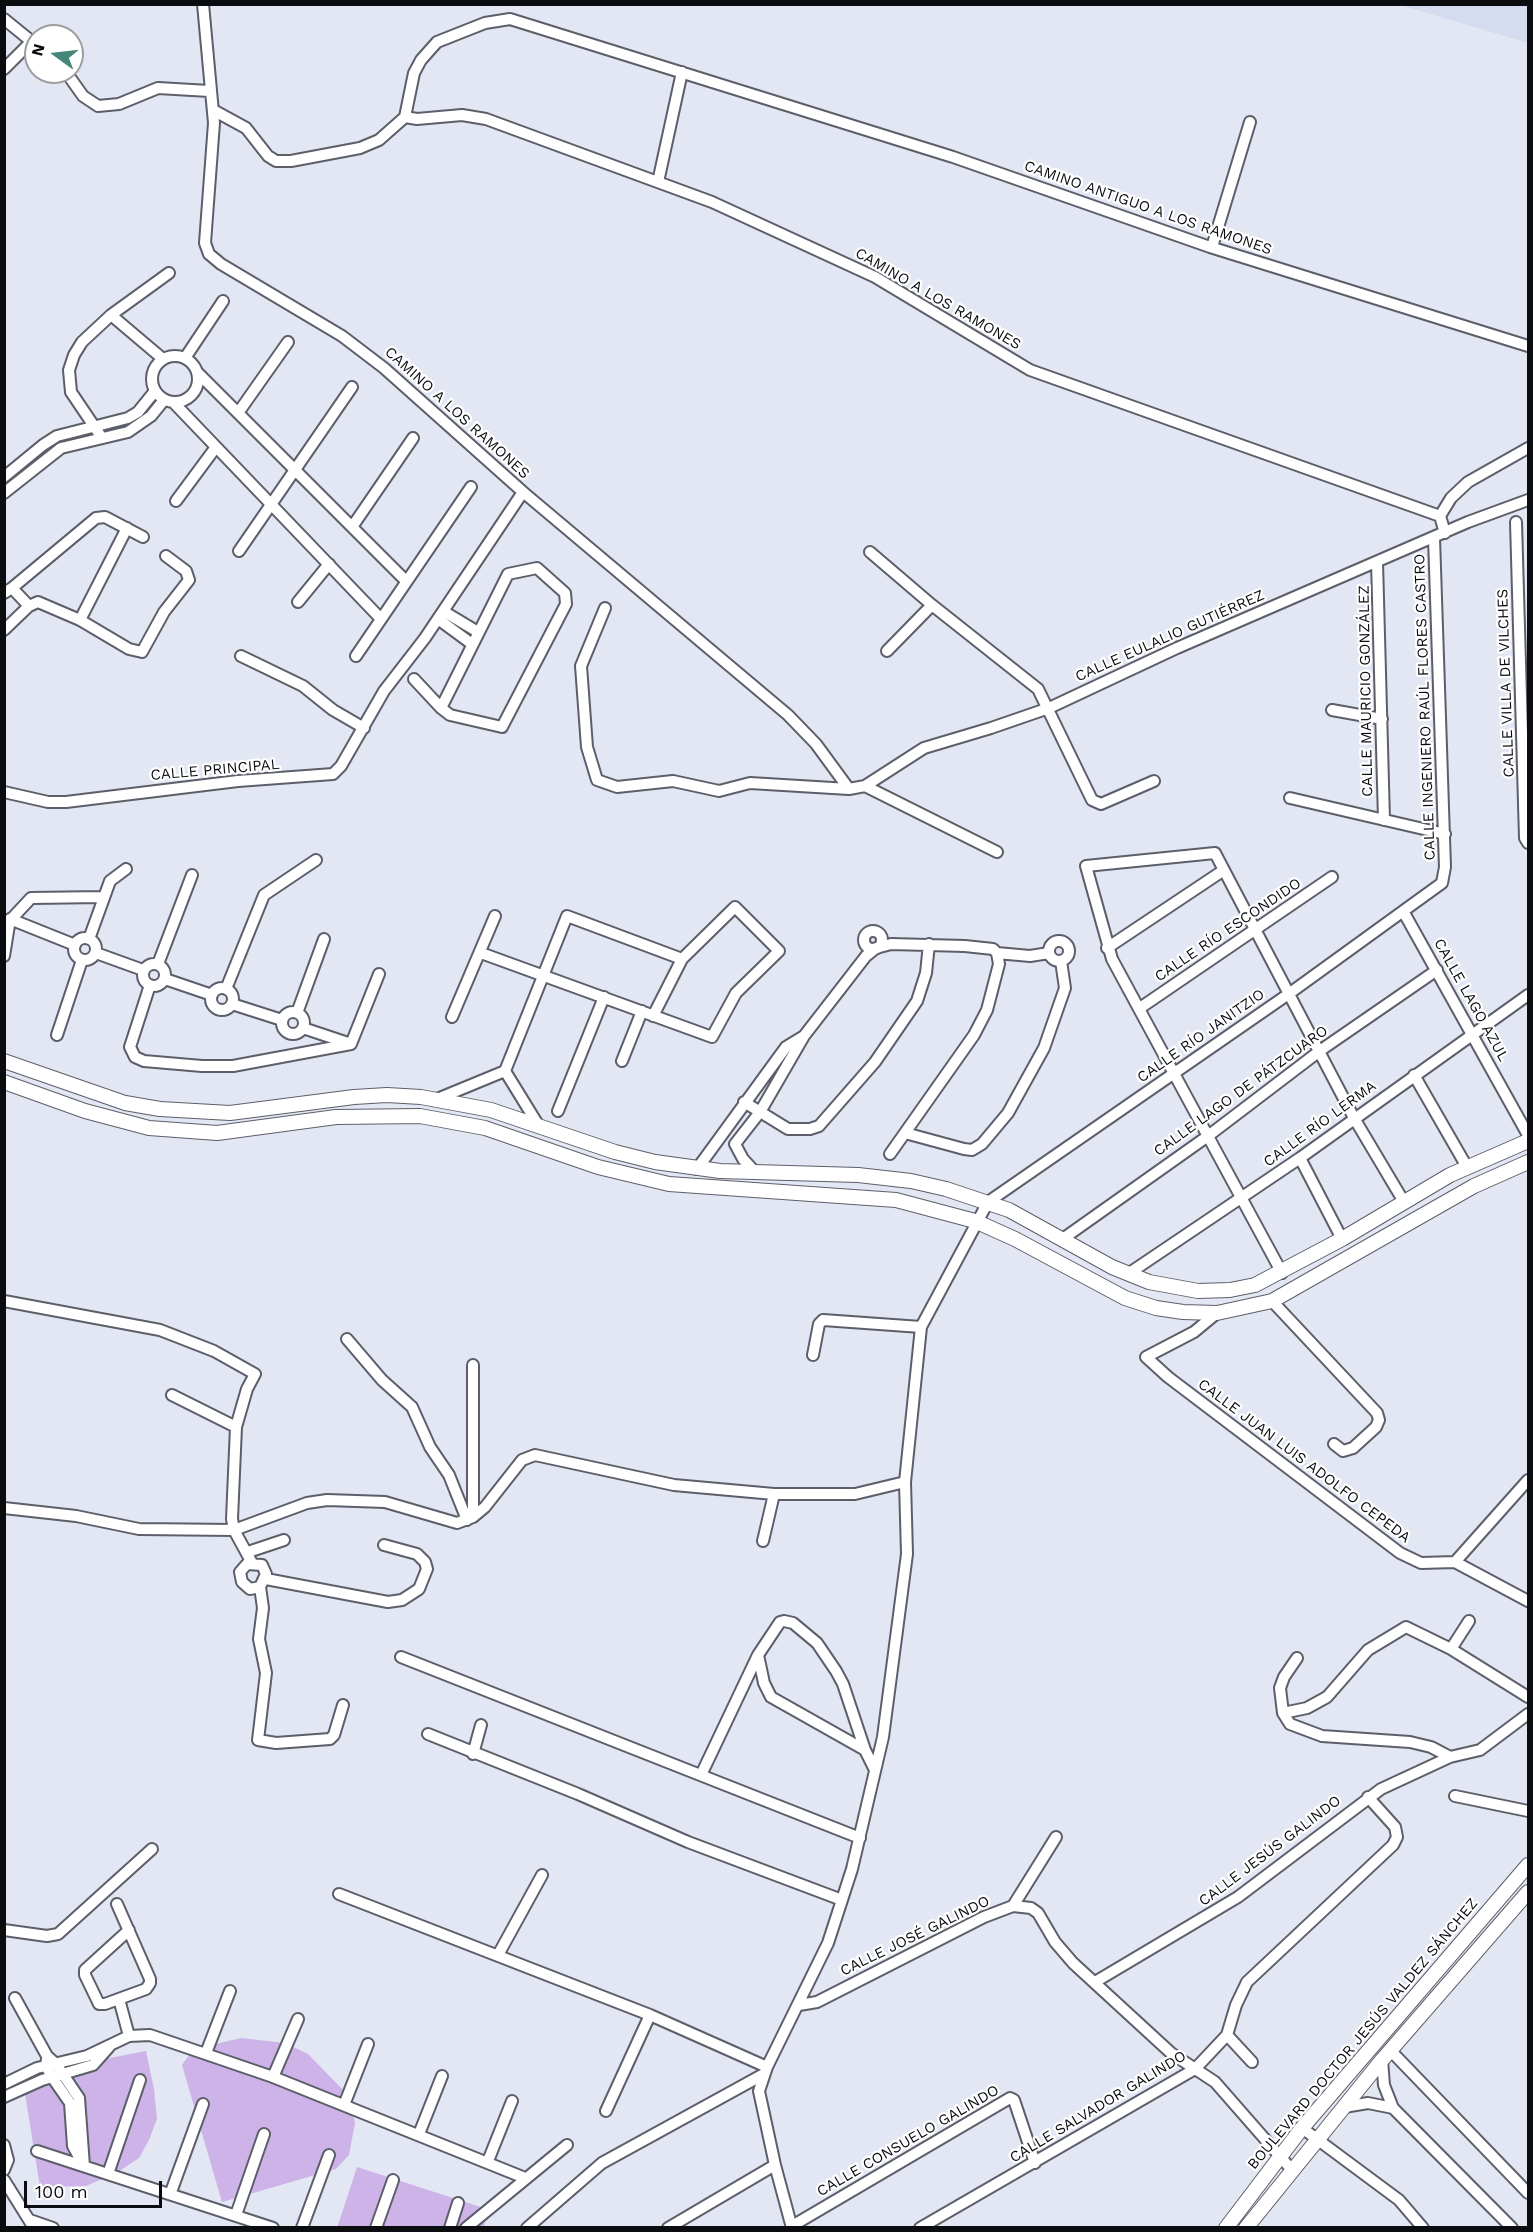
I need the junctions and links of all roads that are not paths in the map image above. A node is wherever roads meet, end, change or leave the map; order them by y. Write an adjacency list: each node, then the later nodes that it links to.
1 (203, 4): 8 (street, CAMINO A LOS RAMONES)
2 (4, 19): 3 (street)
3 (24, 36)
4 (24, 52): 5 (street)
5 (4, 69)
6 (682, 72): 10 (street, CAMINO ANTIGUO A LOS RAMONES); 12 (street); 13 (street, CAMINO ANTIGUO A LOS RAMONES)
7 (74, 84): 8 (street)
8 (209, 91): 9 (street, CAMINO A LOS RAMONES)
9 (213, 110): 10 (street); 34 (street, CAMINO A LOS RAMONES)
10 (405, 117): 12 (street, CAMINO A LOS RAMONES)
11 (1250, 122): 13 (street)
12 (658, 182): 39 (street, CAMINO A LOS RAMONES)
13 (1212, 247): 18 (street, CAMINO ANTIGUO A LOS RAMONES)
14 (169, 273): 16 (street)
15 (223, 301): 19 (street)
16 (111, 315): 20 (street); 26 (street)
17 (288, 342): 25 (street)
18 (1528, 346)
19 (185, 358): 20 (street); 21 (street)
20 (163, 359): 23 (street)
21 (198, 373): 24 (street); 25 (street)
22 (352, 387): 31 (street)
23 (155, 391): 24 (street); 26 (street)
24 (169, 401): 27 (street); 29 (street)
25 (238, 413): 31 (street)
26 (94, 427): 27 (street); 32 (street)
27 (102, 438): 35 (street)
28 (413, 438): 41 (street)
29 (216, 447): 37 (street); 38 (street)
30 (1528, 448): 39 (street)
31 (295, 470): 38 (street); 41 (street)
32 (4, 477)
33 (471, 487): 51 (street)
34 (524, 492): 58 (street, CALLE PRINCIPAL); 76 (street, CAMINO A LOS RAMONES)
35 (4, 494)
36 (1528, 500): 43 (street)
37 (176, 501)
38 (272, 504): 46 (street); 50 (street)
39 (1440, 516): 43 (street)
40 (1516, 522): 52 (street, CALLE VILLA DE VILCHES)
41 (351, 527): 51 (street)
42 (127, 528): 44 (street); 53 (street); 60 (street)
43 (1445, 533): 45 (street)
44 (143, 537)
45 (1434, 538): 49 (street); 80 (street, CALLE INGENIERO RAÚL FLORES CASTRO)
46 (239, 551)
47 (870, 552): 55 (street)
48 (166, 556): 60 (street)
49 (1377, 562): 69 (street, CALLE EULALIO GUTIÉRREZ); 71 (street, CALLE MAURICIO GONZÁLEZ)
50 (329, 564): 54 (street); 59 (street)
51 (406, 581): 59 (street)
52 (1523, 588): 73 (street, CALLE VILLA DE VILCHES)
53 (8, 590): 56 (street)
54 (298, 602)
55 (932, 605): 64 (street); 69 (street)
56 (29, 606): 60 (street); 61 (street)
57 (605, 608): 76 (street)
58 (441, 615): 62 (street); 63 (street); 72 (street, CALLE PRINCIPAL)
59 (381, 619): 66 (street)
60 (80, 621)
61 (4, 630)
62 (478, 632): 63 (street); 68 (street)
63 (472, 644): 68 (street)
64 (887, 651)
65 (241, 656): 72 (street)
66 (356, 656)
67 (414, 679): 68 (street)
68 (441, 708)
69 (1049, 708): 74 (street); 75 (street, CALLE EULALIO GUTIÉRREZ)
70 (1332, 710): 71 (street)
71 (1382, 719): 79 (street, CALLE MAURICIO GONZÁLEZ)
72 (364, 728): 77 (street, CALLE PRINCIPAL)
73 (1526, 773): 81 (street, CALLE VILLA DE VILCHES)
74 (1154, 782)
75 (865, 786): 76 (street); 82 (street)
76 (849, 789)
77 (4, 792)
78 (1290, 798): 79 (street)
79 (1384, 820): 80 (street)
80 (1444, 834): 87 (street, CALLE INGENIERO RAÚL FLORES CASTRO)
81 (1528, 843)
82 (997, 852)
83 (316, 860): 114 (street)
84 (126, 869): 89 (street)
85 (1224, 870): 93 (street); 98 (street); 98 (street)
86 (192, 874): 107 (street)
87 (1444, 876): 90 (street, CALLE RÍO JANITZIO)
88 (1332, 877): 93 (street, CALLE RÍO ESCONDIDO)
89 (103, 897): 92 (street); 94 (street)
90 (1403, 911): 109 (street, CALLE LAGO AZUL); 115 (street, CALLE RÍO JANITZIO)
91 (495, 916): 100 (street)
92 (8, 923): 97 (street); 103 (street)
93 (1255, 930): 115 (street); 120 (street, CALLE RÍO ESCONDIDO)
94 (88, 939): 97 (street); 99 (street)
95 (324, 939): 122 (street)
96 (929, 944): 101 (street); 129 (street); 141 (street)
97 (75, 945): 105 (street)
98 (1107, 948): 120 (street)
99 (96, 953): 105 (street); 108 (street)
100 (481, 953): 111 (street); 124 (street)
101 (997, 953): 102 (street); 144 (street)
102 (1049, 953): 106 (street); 106 (street)
103 (4, 956)
104 (682, 958): 111 (street); 123 (street); 123 (street)
105 (82, 960): 128 (street)
106 (1061, 961): 144 (street)
107 (158, 964): 108 (street); 112 (street)
108 (144, 970): 113 (street)
109 (1437, 970): 127 (street, CALLE LAGO AZUL); 131 (street, CALLE LAGO DE PÁTZCUARO)
110 (379, 974): 130 (street)
111 (542, 975): 118 (street); 134 (street)
112 (165, 979): 113 (street); 116 (street)
113 (150, 985): 130 (street)
114 (226, 989): 116 (street); 119 (street)
115 (1290, 993): 131 (street); 135 (street, CALLE RÍO JANITZIO)
116 (212, 995): 119 (street)
117 (1528, 995): 127 (street, CALLE RÍO LERMA)
118 (603, 997): 121 (street); 140 (street)
119 (232, 1004): 125 (street)
120 (1140, 1008): 135 (street)
121 (642, 1011): 123 (street); 133 (street)
122 (297, 1013): 125 (street); 126 (street)
123 (653, 1016)
124 (452, 1017)
125 (282, 1020): 126 (street)
126 (303, 1028): 130 (street)
127 (1473, 1034): 136 (street, CALLE RÍO LERMA); 146 (street, CALLE LAGO AZUL)
128 (57, 1035)
129 (804, 1035): 139 (street); 141 (street)
130 (351, 1044)
131 (1321, 1050): 142 (street); 147 (street, CALLE LAGO DE PÁTZCUARO)
132 (4, 1061): 138 (main road)
133 (621, 1061)
134 (505, 1071): 138 (street); 143 (street)
135 (1174, 1074): 147 (street); 157 (street, CALLE RÍO JANITZIO)
136 (1414, 1075): 142 (street, CALLE RÍO LERMA); 153 (street)
137 (4, 1082): 159 (main road)
138 (437, 1100): 143 (main road)
139 (744, 1102): 141 (street); 145 (street)
140 (558, 1110)
141 (760, 1112): 149 (street)
142 (1354, 1118): 151 (street, CALLE RÍO LERMA); 158 (street)
143 (537, 1124): 154 (main road)
144 (905, 1133): 150 (street)
145 (721, 1134): 149 (street); 154 (street)
146 (1528, 1135)
147 (1208, 1136): 156 (street); 160 (street, CALLE LAGO DE PÁTZCUARO)
148 (1528, 1141): 153 (main road)
149 (735, 1144): 155 (street)
150 (890, 1154)
151 (1300, 1158): 156 (street, CALLE RÍO LERMA); 161 (street)
152 (1528, 1162): 165 (main road)
153 (1467, 1167): 158 (main road)
154 (696, 1168): 155 (main road)
155 (755, 1172): 157 (main road)
156 (1242, 1197): 162 (street); 163 (street, CALLE RÍO LERMA)
157 (988, 1202): 159 (street, CALLE RÍO JANITZIO); 160 (main road)
158 (1404, 1202): 161 (main road)
159 (975, 1221): 166 (main road); 167 (street, CALLE RÍO JANITZIO)
160 (1064, 1238): 163 (main road)
161 (1342, 1239): 162 (main road)
162 (1282, 1273): 163 (main road)
163 (1128, 1274)
164 (4, 1301): 172 (street)
165 (1272, 1301): 166 (main road); 173 (street)
166 (1217, 1313): 184 (street, CALLE JUAN LUIS ADOLFO CEPEDA)
167 (921, 1327): 169 (street); 175 (street)
168 (347, 1339): 178 (street)
169 (813, 1355)
170 (473, 1365): 178 (street)
171 (172, 1395): 172 (street)
172 (236, 1427): 179 (street)
173 (1334, 1444)
174 (1528, 1480): 184 (street)
175 (905, 1482): 176 (street); 201 (street)
176 (774, 1494): 178 (street); 181 (street)
177 (4, 1508): 179 (street)
178 (470, 1519): 179 (street)
179 (234, 1530): 183 (street)
180 (284, 1540): 183 (street)
181 (763, 1541)
182 (384, 1545): 185 (street)
183 (250, 1557): 185 (street); 185 (street)
184 (1455, 1562): 186 (street)
185 (263, 1583): 193 (street)
186 (1528, 1601)
187 (1469, 1621): 188 (street)
188 (1451, 1649): 192 (street); 194 (street)
189 (758, 1655): 198 (street); 198 (street); 202 (street)
190 (401, 1657): 202 (street)
191 (1297, 1658): 194 (street)
192 (1528, 1697)
193 (343, 1705)
194 (1283, 1713): 200 (street)
195 (1528, 1714): 200 (street, CALLE JESÚS GALINDO)
196 (481, 1725): 199 (street)
197 (428, 1734): 199 (street)
198 (865, 1750): 201 (street)
199 (473, 1754): 213 (street)
200 (1450, 1756): 204 (street, CALLE JESÚS GALINDO)
201 (874, 1768): 207 (street)
202 (701, 1775): 207 (street)
203 (1455, 1796): 205 (street)
204 (1368, 1797): 219 (street, CALLE JESÚS GALINDO); 226 (street, CALLE SALVADOR GALINDO)
205 (1528, 1811)
206 (1056, 1837): 215 (street)
207 (860, 1838): 213 (street)
208 (152, 1849): 216 (street)
209 (1528, 1865): 248 (main road, BOULEVARD DOCTOR JESÚS VALDEZ SÁNCHEZ)
210 (542, 1875): 218 (street)
211 (1528, 1892): 231 (main road, BOULEVARD DOCTOR JESÚS VALDEZ SÁNCHEZ)
212 (339, 1894): 218 (street)
213 (842, 1900): 223 (street)
214 (117, 1904): 217 (street)
215 (1013, 1906): 219 (street, CALLE JOSÉ GALINDO); 223 (street, CALLE JOSÉ GALINDO)
216 (4, 1930)
217 (129, 1930): 222 (street); 222 (street)
218 (498, 1955): 224 (street)
219 (1095, 1982): 234 (street, CALLE JOSÉ GALINDO)
220 (230, 1991): 230 (street)
221 (15, 1998): 232 (street)
222 (119, 1999): 227 (street)
223 (799, 2005): 235 (street)
224 (650, 2015): 235 (street); 247 (street)
225 (298, 2019): 239 (street)
226 (1227, 2035): 233 (street); 234 (street, CALLE SALVADOR GALINDO)
227 (129, 2036): 229 (street); 230 (street)
228 (368, 2044): 244 (street)
229 (109, 2047): 232 (street); 236 (street)
230 (206, 2053): 239 (street)
231 (1386, 2055): 245 (main road, BOULEVARD DOCTOR JESÚS VALDEZ SÁNCHEZ); 246 (street); 268 (street)
232 (50, 2062): 236 (street); 238 (street); 241 (street)
233 (1252, 2062)
234 (1195, 2069): 256 (street, CALLE JOSÉ GALINDO); 258 (street, CALLE SALVADOR GALINDO)
235 (765, 2070): 260 (street); 279 (street)
236 (64, 2074): 238 (street); 259 (street)
237 (442, 2076): 250 (street)
238 (52, 2077): 241 (street); 259 (street)
239 (273, 2077): 244 (street)
240 (140, 2080): 263 (street)
241 (8, 2089)
242 (512, 2101): 257 (street)
243 (203, 2104): 267 (street)
244 (344, 2105): 250 (street)
245 (1344, 2106): 246 (street); 251 (main road, BOULEVARD DOCTOR JESÚS VALDEZ SÁNCHEZ)
246 (1393, 2108): 285 (street)
247 (606, 2111)
248 (1302, 2128): 251 (street); 256 (main road, BOULEVARD DOCTOR JESÚS VALDEZ SÁNCHEZ)
249 (264, 2134): 270 (street)
250 (419, 2134): 257 (street)
251 (1316, 2140): 262 (main road, BOULEVARD DOCTOR JESÚS VALDEZ SÁNCHEZ); 284 (street)
252 (4, 2145): 261 (street)
253 (567, 2145): 264 (street)
254 (37, 2151): 259 (street)
255 (329, 2155): 275 (street)
256 (1279, 2158): 262 (street, CALLE JOSÉ GALINDO); 282 (main road, BOULEVARD DOCTOR JESÚS VALDEZ SÁNCHEZ)
257 (488, 2161): 264 (street)
258 (1035, 2163): 272 (street, CALLE CONSUELO GALINDO); 281 (street, CALLE SALVADOR GALINDO)
259 (84, 2166): 263 (street)
260 (775, 2166): 272 (street); 280 (street)
261 (4, 2170)
262 (1292, 2170): 283 (main road, BOULEVARD DOCTOR JESÚS VALDEZ SÁNCHEZ)
263 (108, 2175): 267 (street)
264 (525, 2178): 278 (street)
265 (4, 2180): 271 (street)
266 (393, 2180): 276 (street)
267 (171, 2192): 270 (street)
268 (1528, 2193)
269 (458, 2203): 277 (street)
270 (236, 2215): 274 (street)
271 (32, 2224): 273 (street)
272 (792, 2227)
273 (53, 2228)
274 (273, 2228)
275 (302, 2228)
276 (376, 2228)
277 (450, 2228)
278 (466, 2228)
279 (527, 2228)
280 (668, 2228)
281 (920, 2228)
282 (1226, 2228)
283 (1246, 2228)
284 (1423, 2228)
285 (1512, 2228)

